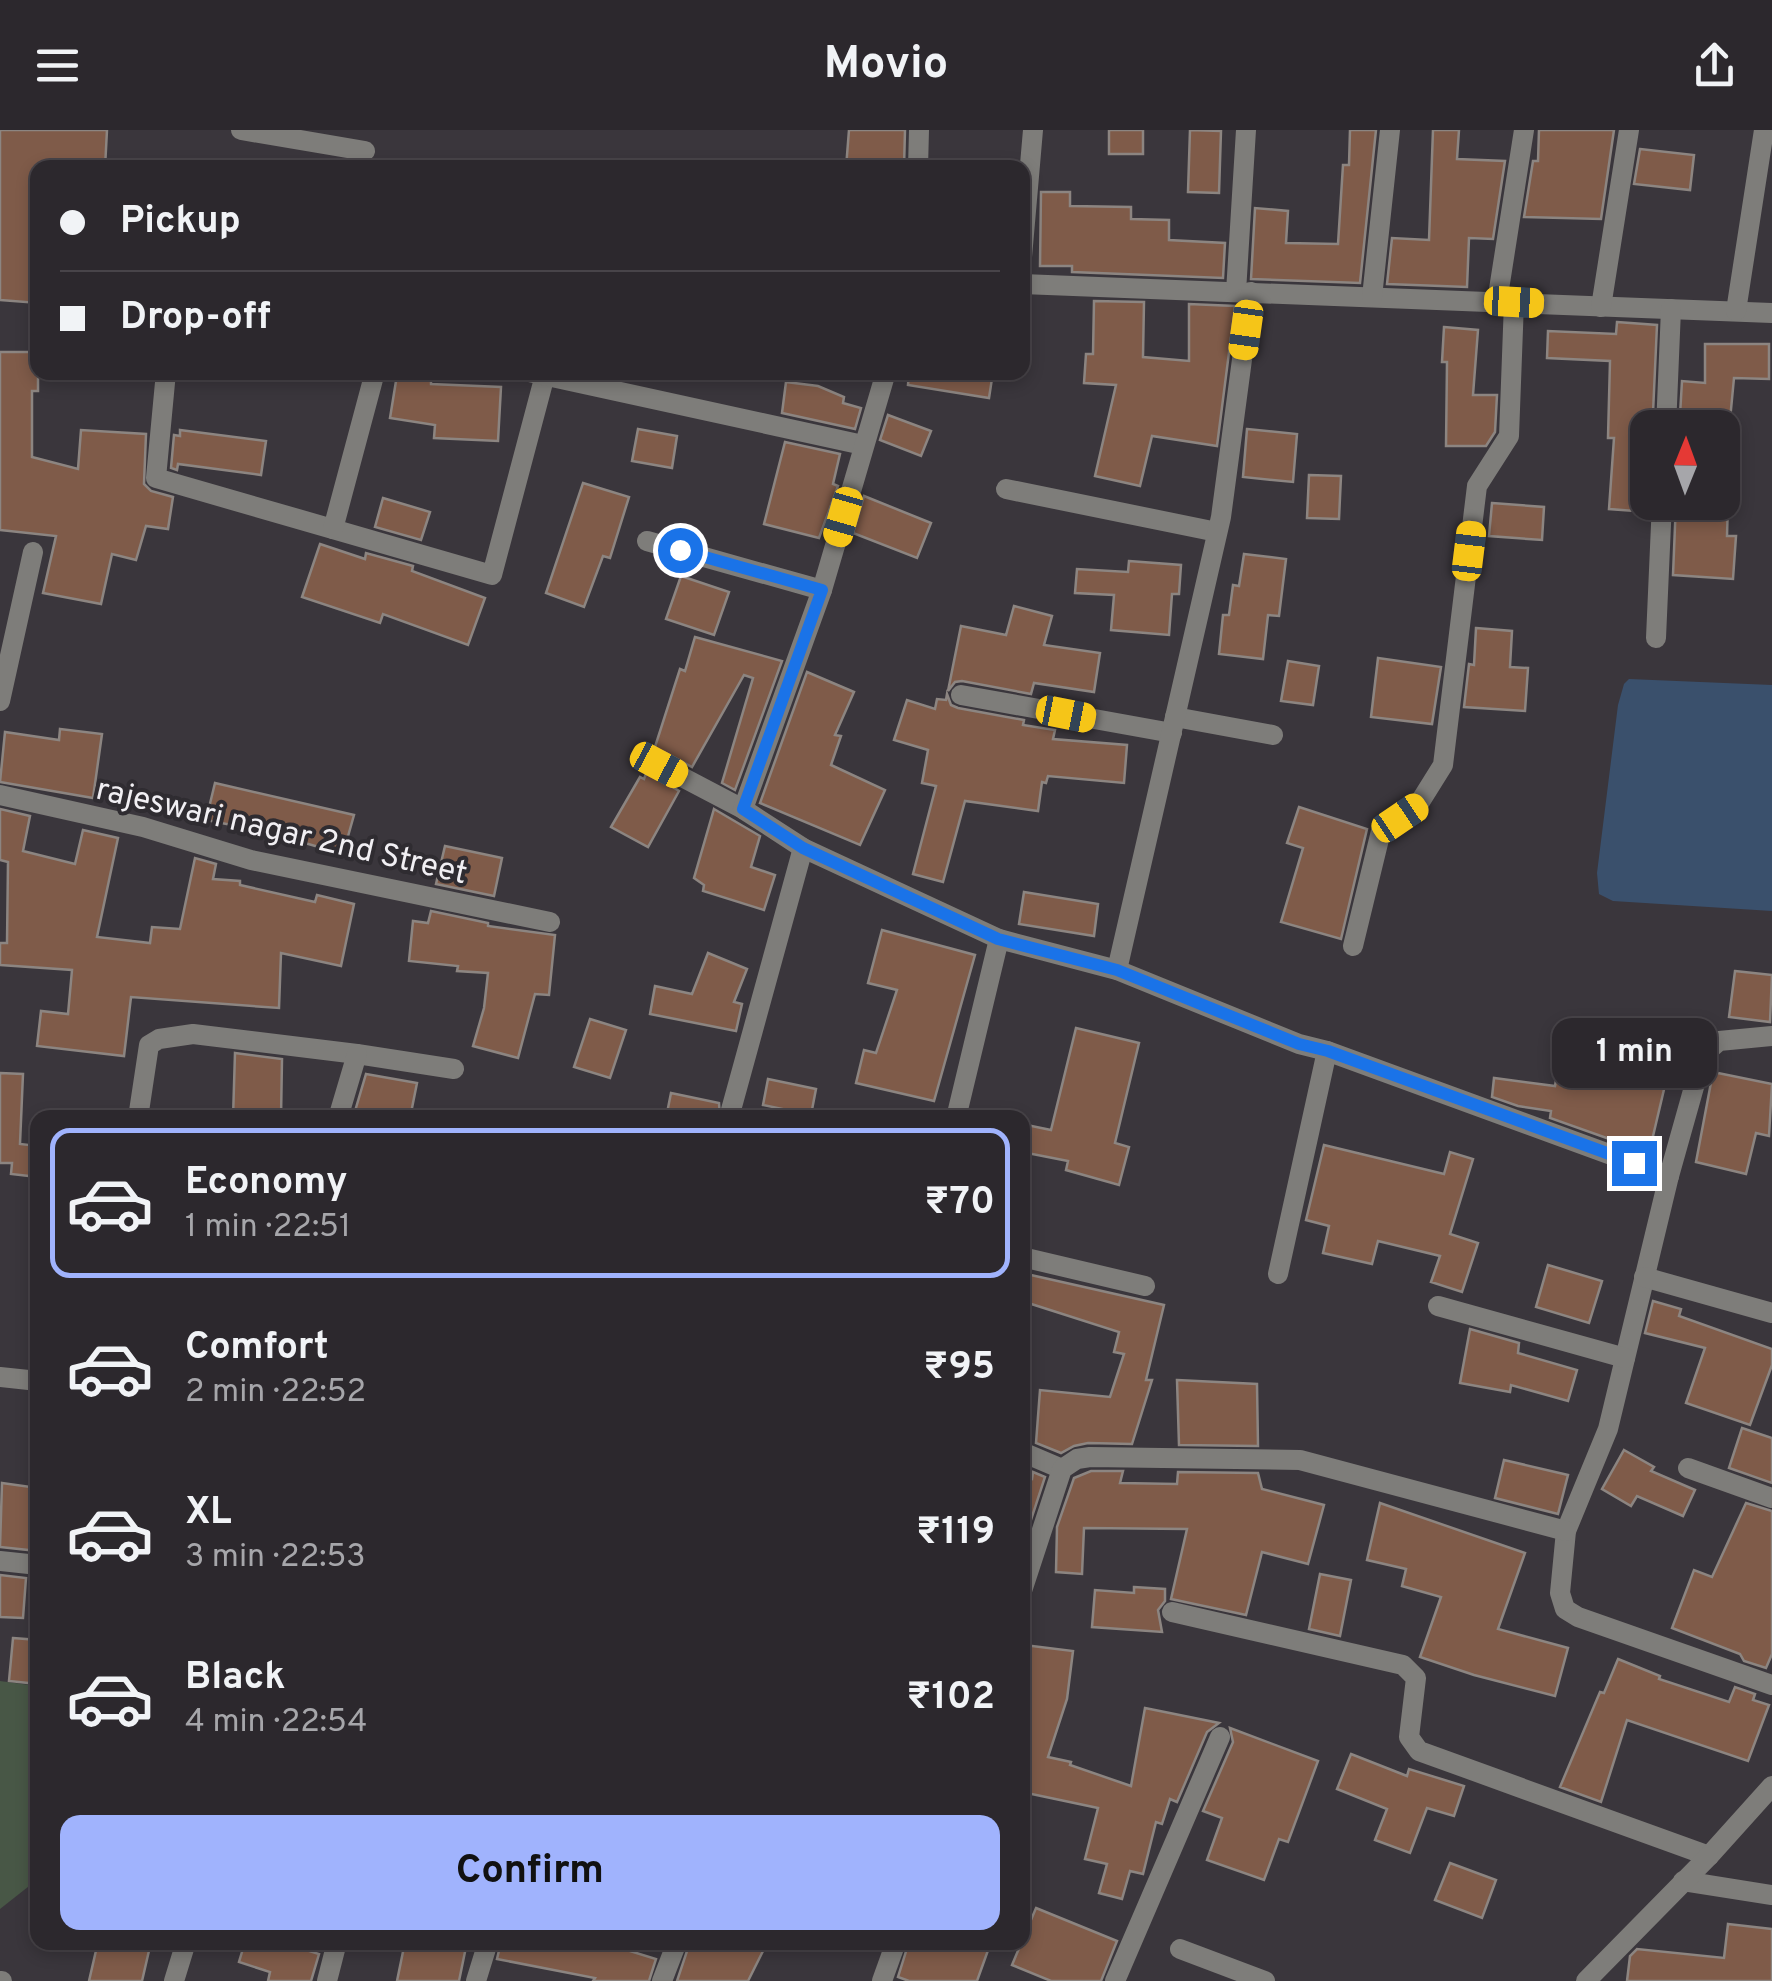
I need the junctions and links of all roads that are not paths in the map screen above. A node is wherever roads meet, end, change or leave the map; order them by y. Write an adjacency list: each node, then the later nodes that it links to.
1 (242, 130): 9 (street)
2 (919, 130): 10 (street)
3 (1032, 130): 11 (street)
4 (1246, 130): 13 (street)
5 (1390, 130): 14 (street)
6 (1524, 130): 15 (street)
7 (1629, 130): 16 (street)
8 (1764, 130): 18 (street)
9 (365, 151)
10 (918, 160)
11 (1030, 160)
12 (1030, 284): 13 (street)
13 (1243, 292): 14 (street); 30 (street)
14 (1372, 298): 15 (street)
15 (1505, 302): 16 (street); 45 (street)
16 (1602, 306): 17 (street)
17 (1671, 309): 18 (street); 25 (street)
18 (1736, 311): 19 (street)
19 (1772, 313)
20 (165, 380): 29 (street)
21 (373, 380): 29 (street)
22 (536, 380): 29 (street)
23 (565, 380): 26 (street)
24 (884, 380): 26 (street)
25 (1667, 410)
26 (864, 444): 33 (street)
27 (1006, 489): 30 (street)
28 (1661, 520): 34 (street)
29 (333, 529)
30 (1218, 532): 37 (street)
31 (647, 542): 33 (street)
32 (33, 552): 36 (street)
33 (822, 590): 41 (street)
34 (1656, 638)
35 (961, 695): 37 (street)
36 (0, 701)
37 (1173, 725): 38 (street); 46 (street)
38 (1273, 736)
39 (659, 765): 41 (street)
40 (0, 795): 43 (street, rajeswari nagar 2nd Street)
41 (743, 809): 42 (street)
42 (803, 848): 44 (street); 53 (street)
43 (550, 922)
44 (998, 939): 46 (street); 54 (street)
45 (1352, 946)
46 (1117, 970): 48 (street)
47 (1772, 1036): 55 (street)
48 (1328, 1051): 55 (street); 57 (street)
49 (357, 1054): 50 (street); 51 (street); 52 (street)
50 (454, 1070)
51 (139, 1110)
52 (340, 1110)
53 (731, 1110)
54 (958, 1110)
55 (1669, 1176): 58 (street)
56 (1030, 1259): 59 (street)
57 (1278, 1274)
58 (1644, 1277): 61 (street); 62 (street)
59 (1145, 1286)
60 (1438, 1306): 62 (street)
61 (1772, 1313)
62 (1624, 1358): 69 (street)
63 (0, 1377): 64 (street)
64 (30, 1380)
65 (1030, 1455): 67 (street)
66 (1688, 1468): 68 (street)
67 (1062, 1469): 69 (street); 72 (street)
68 (1772, 1498)
69 (1566, 1531): 74 (street)
70 (0, 1561): 71 (street)
71 (30, 1564)
72 (1030, 1567)
73 (1172, 1612): 77 (street)
74 (1772, 1685)
75 (1220, 1737): 91 (street)
76 (1772, 1786): 77 (street)
77 (1709, 1856): 78 (street)
78 (1683, 1881): 79 (street); 93 (street)
79 (1772, 1895)
80 (184, 1950): 86 (street)
81 (335, 1950): 87 (street)
82 (486, 1950): 88 (street)
83 (673, 1950): 89 (street)
84 (893, 1950): 90 (street)
85 (1180, 1950): 92 (street)
86 (174, 1981)
87 (327, 1981)
88 (476, 1981)
89 (662, 1981)
90 (882, 1981)
91 (1115, 1981)
92 (1265, 1981)
93 (1586, 1981)

